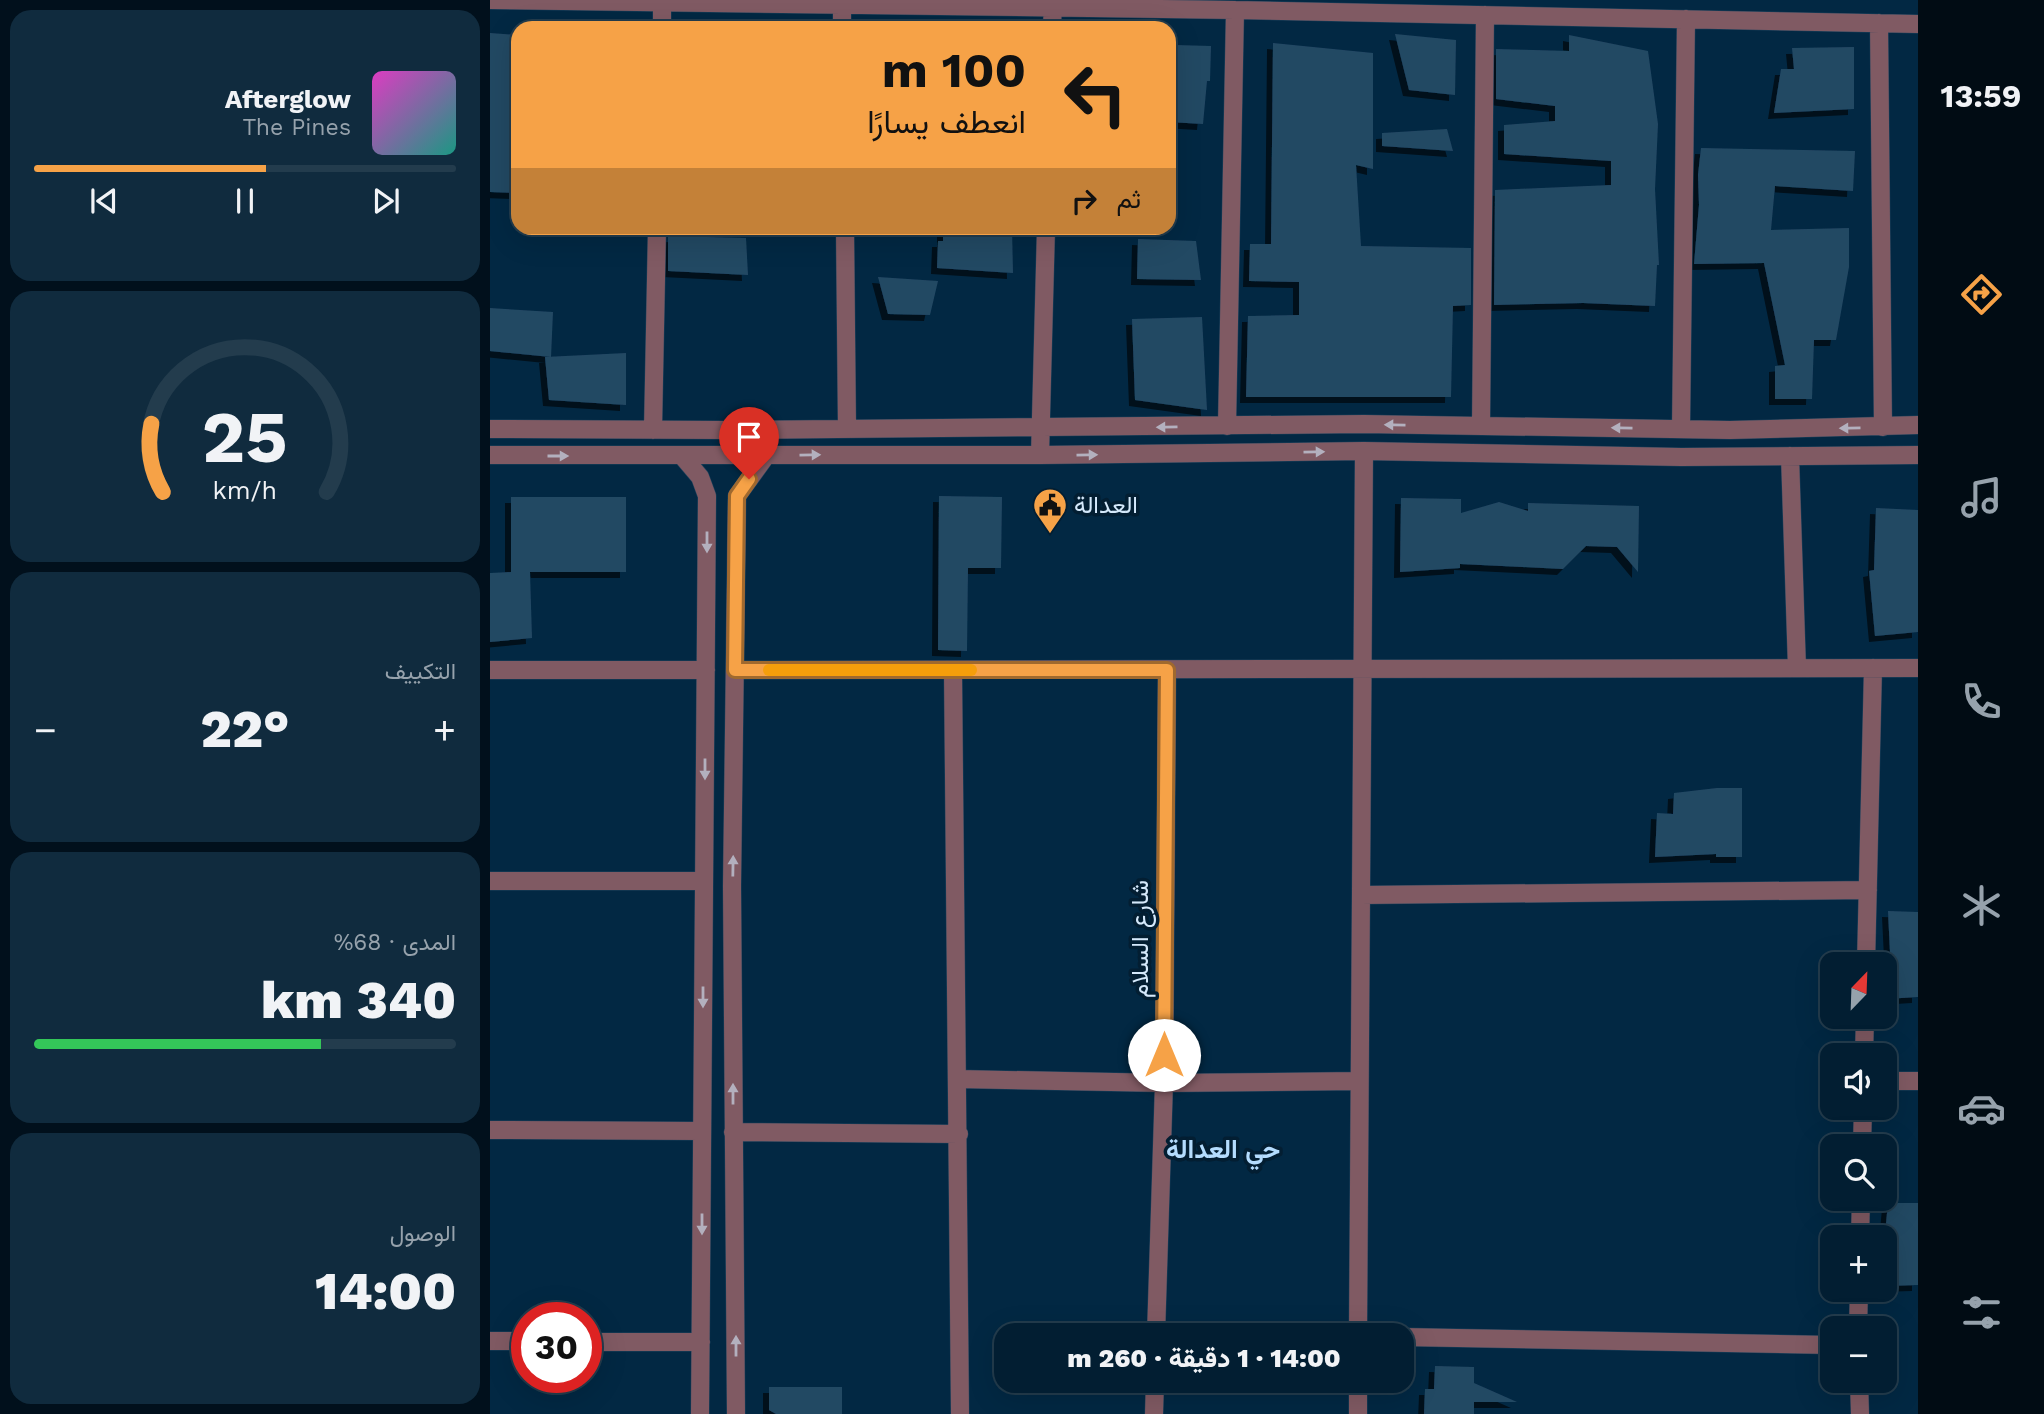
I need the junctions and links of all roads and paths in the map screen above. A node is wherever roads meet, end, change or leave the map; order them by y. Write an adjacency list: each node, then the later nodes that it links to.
1 (490, 0): 2 (street)
2 (662, 2): 3 (street); 9 (street)
3 (842, 2): 4 (street); 10 (street)
4 (1053, 4): 5 (street)
5 (1246, 7): 7 (street); 17 (street)
6 (1637, 9): 7 (street); 8 (street)
7 (1485, 15): 18 (street)
8 (1686, 19): 11 (street); 23 (street)
9 (662, 21)
10 (842, 21)
11 (1879, 23): 12 (street); 19 (street)
12 (1918, 24)
13 (657, 235): 25 (street)
14 (845, 235): 20 (street)
15 (1046, 235): 21 (street)
16 (1918, 425): 19 (street)
17 (1227, 426): 18 (street, one-way to 17); 21 (street, one-way to 21)
18 (1481, 426): 23 (street, one-way to 18)
19 (1883, 427): 24 (street, one-way to 24)
20 (847, 428): 21 (street); 25 (street)
21 (1039, 428): 27 (street)
22 (490, 429): 25 (street)
23 (1681, 429): 24 (street)
24 (1730, 429): 31 (street)
25 (653, 430)
26 (1364, 451): 27 (street, one-way to 26); 31 (street); 39 (street)
27 (1040, 455): 30 (street, one-way to 27)
28 (1918, 455): 32 (street)
29 (490, 456): 33 (street, one-way to 33)
30 (766, 456): 33 (street); 35 (street)
31 (1730, 456): 32 (street)
32 (1790, 456): 36 (street)
33 (683, 457): 34 (street)
34 (707, 496): 35 (street); 41 (street, one-way to 41)
35 (737, 496): 42 (street)
36 (1797, 668): 37 (street); 39 (street)
37 (1873, 668): 38 (street); 47 (street)
38 (1918, 668)
39 (1362, 669): 44 (street); 48 (street)
40 (490, 670): 41 (street)
41 (706, 670): 46 (street, one-way to 46)
42 (735, 670): 43 (street); 57 (street, one-way to 42)
43 (953, 670): 44 (street); 50 (street)
44 (1167, 670): 54 (street, شارع السلام)
45 (490, 881): 46 (street)
46 (704, 881): 56 (street, one-way to 56)
47 (1868, 890): 48 (street); 49 (street)
48 (1361, 895): 51 (street)
49 (1866, 952)
50 (958, 1079): 54 (street); 58 (street)
51 (1359, 1081): 54 (street); 60 (street)
52 (1897, 1081): 53 (street)
53 (1918, 1081)
54 (1164, 1083): 59 (street, شارع السلام)
55 (490, 1130): 56 (street)
56 (702, 1131): 65 (street, one-way to 65)
57 (733, 1132): 58 (street); 71 (street, one-way to 57)
58 (959, 1134): 72 (street)
59 (1156, 1323)
60 (1358, 1323)
61 (1414, 1337): 66 (street)
62 (490, 1341): 63 (street)
63 (511, 1341)
64 (602, 1342): 65 (street)
65 (701, 1342): 70 (street)
66 (1820, 1345)
67 (1155, 1393): 73 (street)
68 (1358, 1393): 74 (street)
69 (1859, 1393): 75 (street)
70 (700, 1414)
71 (736, 1414)
72 (960, 1414)
73 (1154, 1414)
74 (1358, 1414)
75 (1860, 1414)

